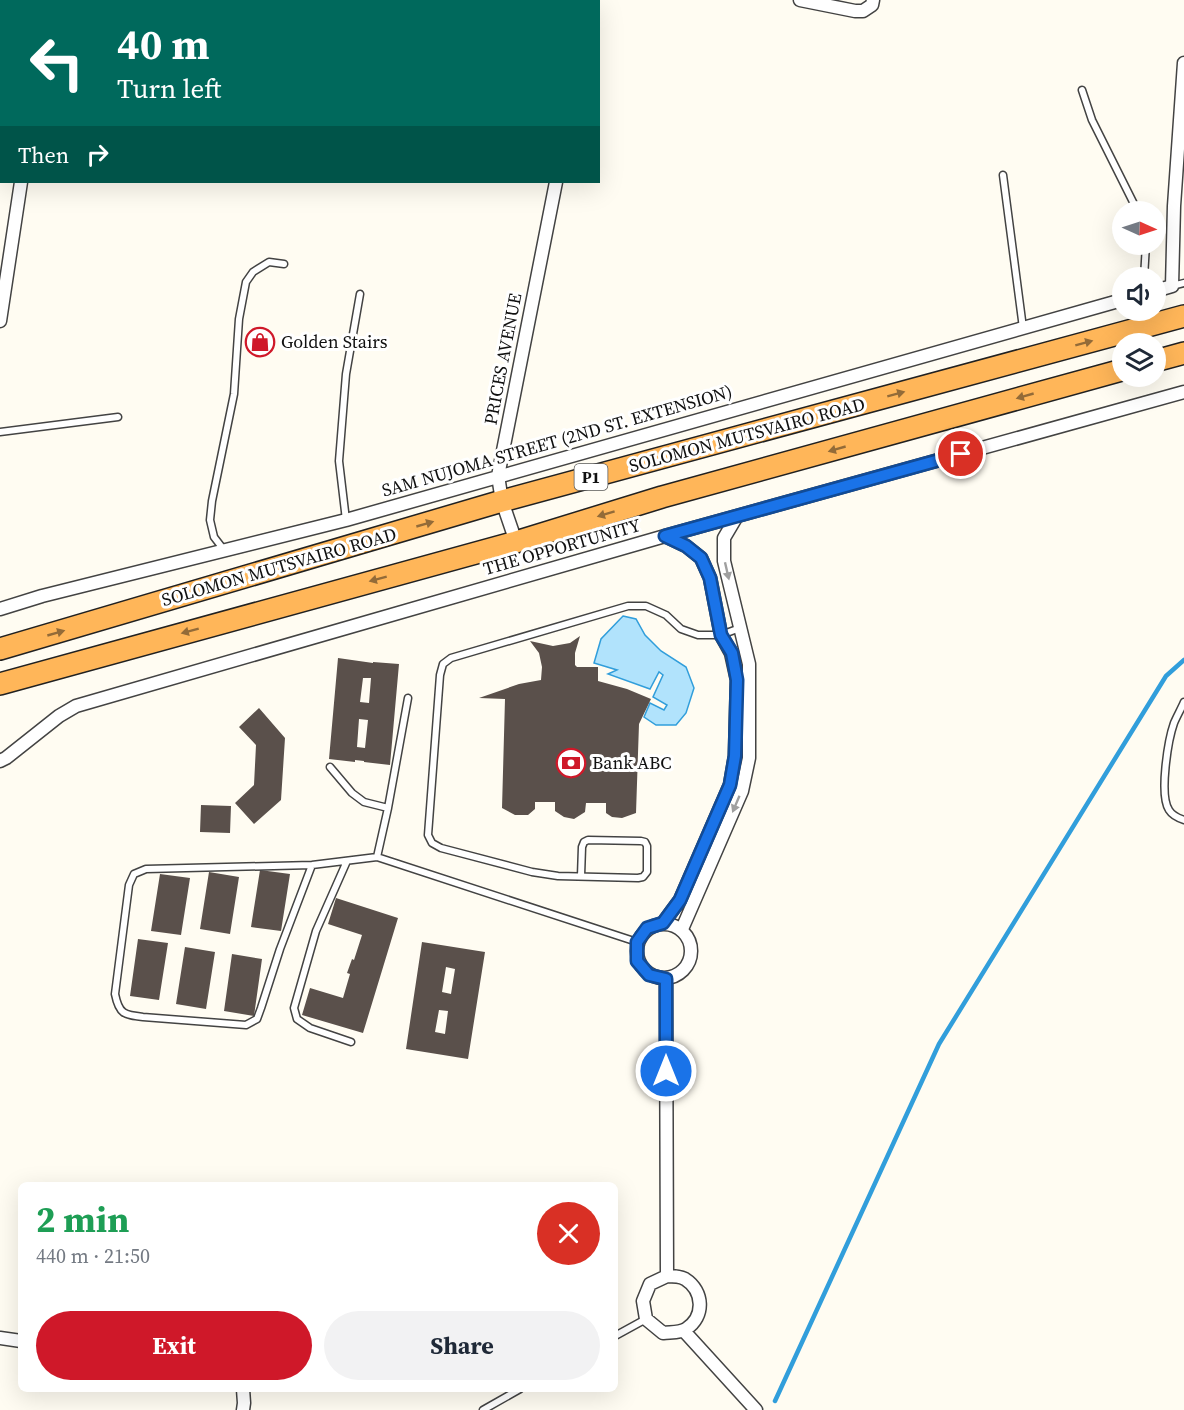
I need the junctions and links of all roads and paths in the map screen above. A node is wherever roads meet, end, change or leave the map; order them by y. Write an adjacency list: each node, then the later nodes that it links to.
1 (800, 0): 2 (street)
2 (873, 0)
3 (1184, 63): 9 (street)
4 (1082, 90): 8 (lane)
5 (1003, 175): 16 (lane)
6 (21, 183): 15 (street)
7 (556, 183): 23 (street, PRICES AVENUE)
8 (1132, 201)
9 (1179, 206): 11 (street)
10 (284, 264): 29 (lane)
11 (1178, 284)
12 (360, 294): 26 (lane)
13 (1112, 303): 16 (street, SAM NUJOMA STREET (2ND ST. EXTENSION))
14 (1184, 316): 24 (highway, SOLOMON MUTSVAIRO ROAD / P1, one-way to 14)
15 (0, 321)
16 (1023, 328): 23 (street, SAM NUJOMA STREET (2ND ST. EXTENSION))
17 (1184, 353): 18 (highway)
18 (1166, 358)
19 (1112, 373): 28 (highway, P1, one-way to 28)
20 (1184, 392): 25 (street, THE OPPORTUNITY)
21 (118, 417): 22 (lane)
22 (0, 432)
23 (498, 476): 24 (street, PRICES AVENUE); 26 (street, SAM NUJOMA STREET (2ND ST. EXTENSION))
24 (502, 501): 28 (street, PRICES AVENUE); 33 (highway, SOLOMON MUTSVAIRO ROAD / P1, one-way to 24)
25 (737, 516): 27 (street, THE OPPORTUNITY); 31 (street, one-way to 31)
26 (346, 520): 29 (street, SAM NUJOMA STREET (2ND ST. EXTENSION))
27 (665, 536): 32 (street); 37 (street, THE OPPORTUNITY)
28 (516, 542): 34 (highway, P1, one-way to 34)
29 (225, 550): 30 (street, SAM NUJOMA STREET (2ND ST. EXTENSION))
30 (0, 609)
31 (740, 628): 32 (lane); 46 (street, one-way to 46)
32 (721, 635): 44 (lane); 45 (street)
33 (0, 649)
34 (0, 684)
35 (408, 698): 39 (lane)
36 (1184, 702): 40 (lane)
37 (0, 761)
38 (330, 767): 39 (lane)
39 (388, 808): 41 (lane)
40 (1184, 820)
41 (377, 857): 42 (lane); 47 (lane)
42 (347, 861): 43 (lane); 49 (lane)
43 (312, 865): 43 (lane)
44 (581, 876): 44 (lane)
45 (663, 923): 46 (street); 47 (street)
46 (682, 929): 48 (street)
47 (637, 942): 48 (street)
48 (666, 979): 50 (street)
49 (351, 1042)
50 (667, 1276): 51 (street); 52 (street)
51 (646, 1319): 52 (street); 53 (lane)
52 (684, 1331): 60 (street)
53 (618, 1334)
54 (0, 1338): 55 (street)
55 (18, 1341)
56 (243, 1392): 58 (street)
57 (515, 1392): 59 (lane)
58 (243, 1410)
59 (483, 1410)
60 (756, 1410)

